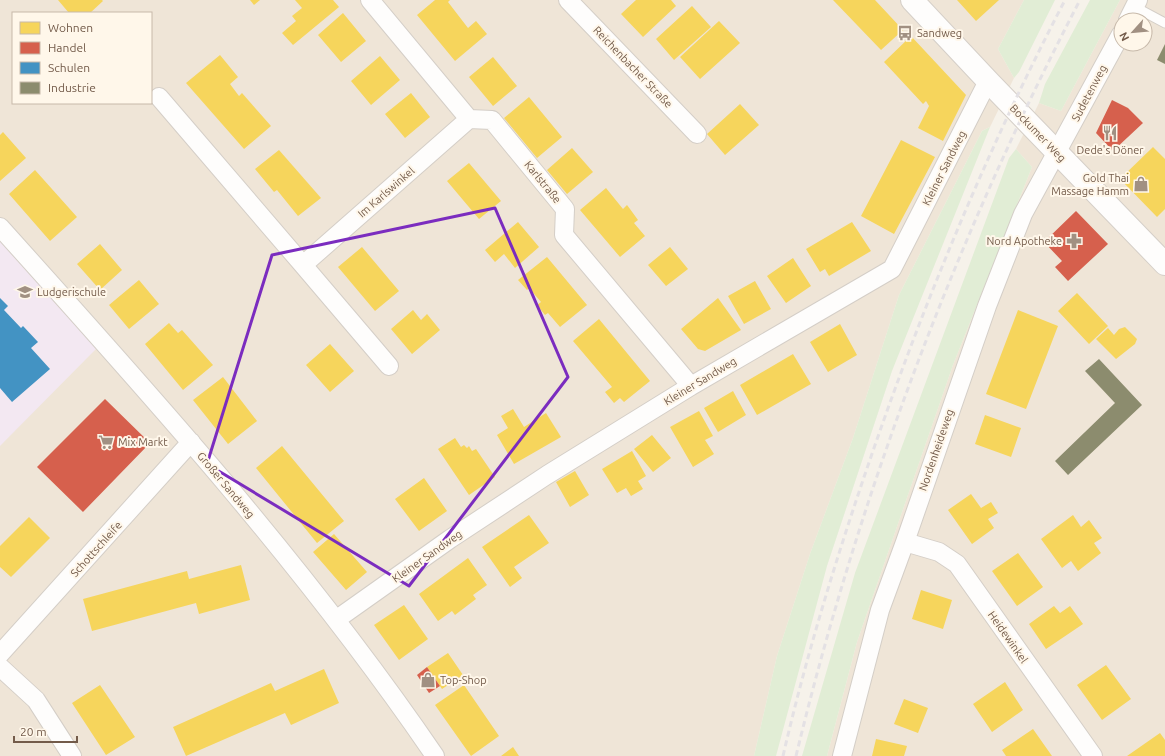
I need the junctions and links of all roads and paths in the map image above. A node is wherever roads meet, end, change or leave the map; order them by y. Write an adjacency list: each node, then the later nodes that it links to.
1 (370, 0): 9 (street)
2 (568, 0): 10 (street, Reichenbacher Straße)
3 (912, 0): 7 (main road, Bockumer Weg)
4 (1134, 9): 5 (lane)
5 (1165, 23)
6 (1113, 49): 11 (street, Sudetenweg)
7 (988, 81): 11 (main road, Bockumer Weg); 16 (street, Kleiner Sandweg)
8 (160, 97): 14 (street)
9 (469, 119): 14 (street, Im Karlswinkel); 16 (street, Karlstraße)
10 (697, 134)
11 (1056, 153): 13 (main road, Bockumer Weg); 18 (street, Nordenheideweg)
12 (0, 227): 17 (street, Großer Sandweg)
13 (1165, 264)
14 (303, 265): 15 (street)
15 (389, 366)
16 (691, 386): 19 (street, Kleiner Sandweg)
17 (191, 442): 19 (street, Großer Sandweg); 20 (street, Schottschleife)
18 (905, 542): 24 (street, Nordenheideweg); 25 (street, Heidewinkel)
19 (337, 620): 23 (street, Großer Sandweg)
20 (0, 654)
21 (0, 667): 22 (street)
22 (72, 756)
23 (435, 756)
24 (842, 756)
25 (1093, 756)

